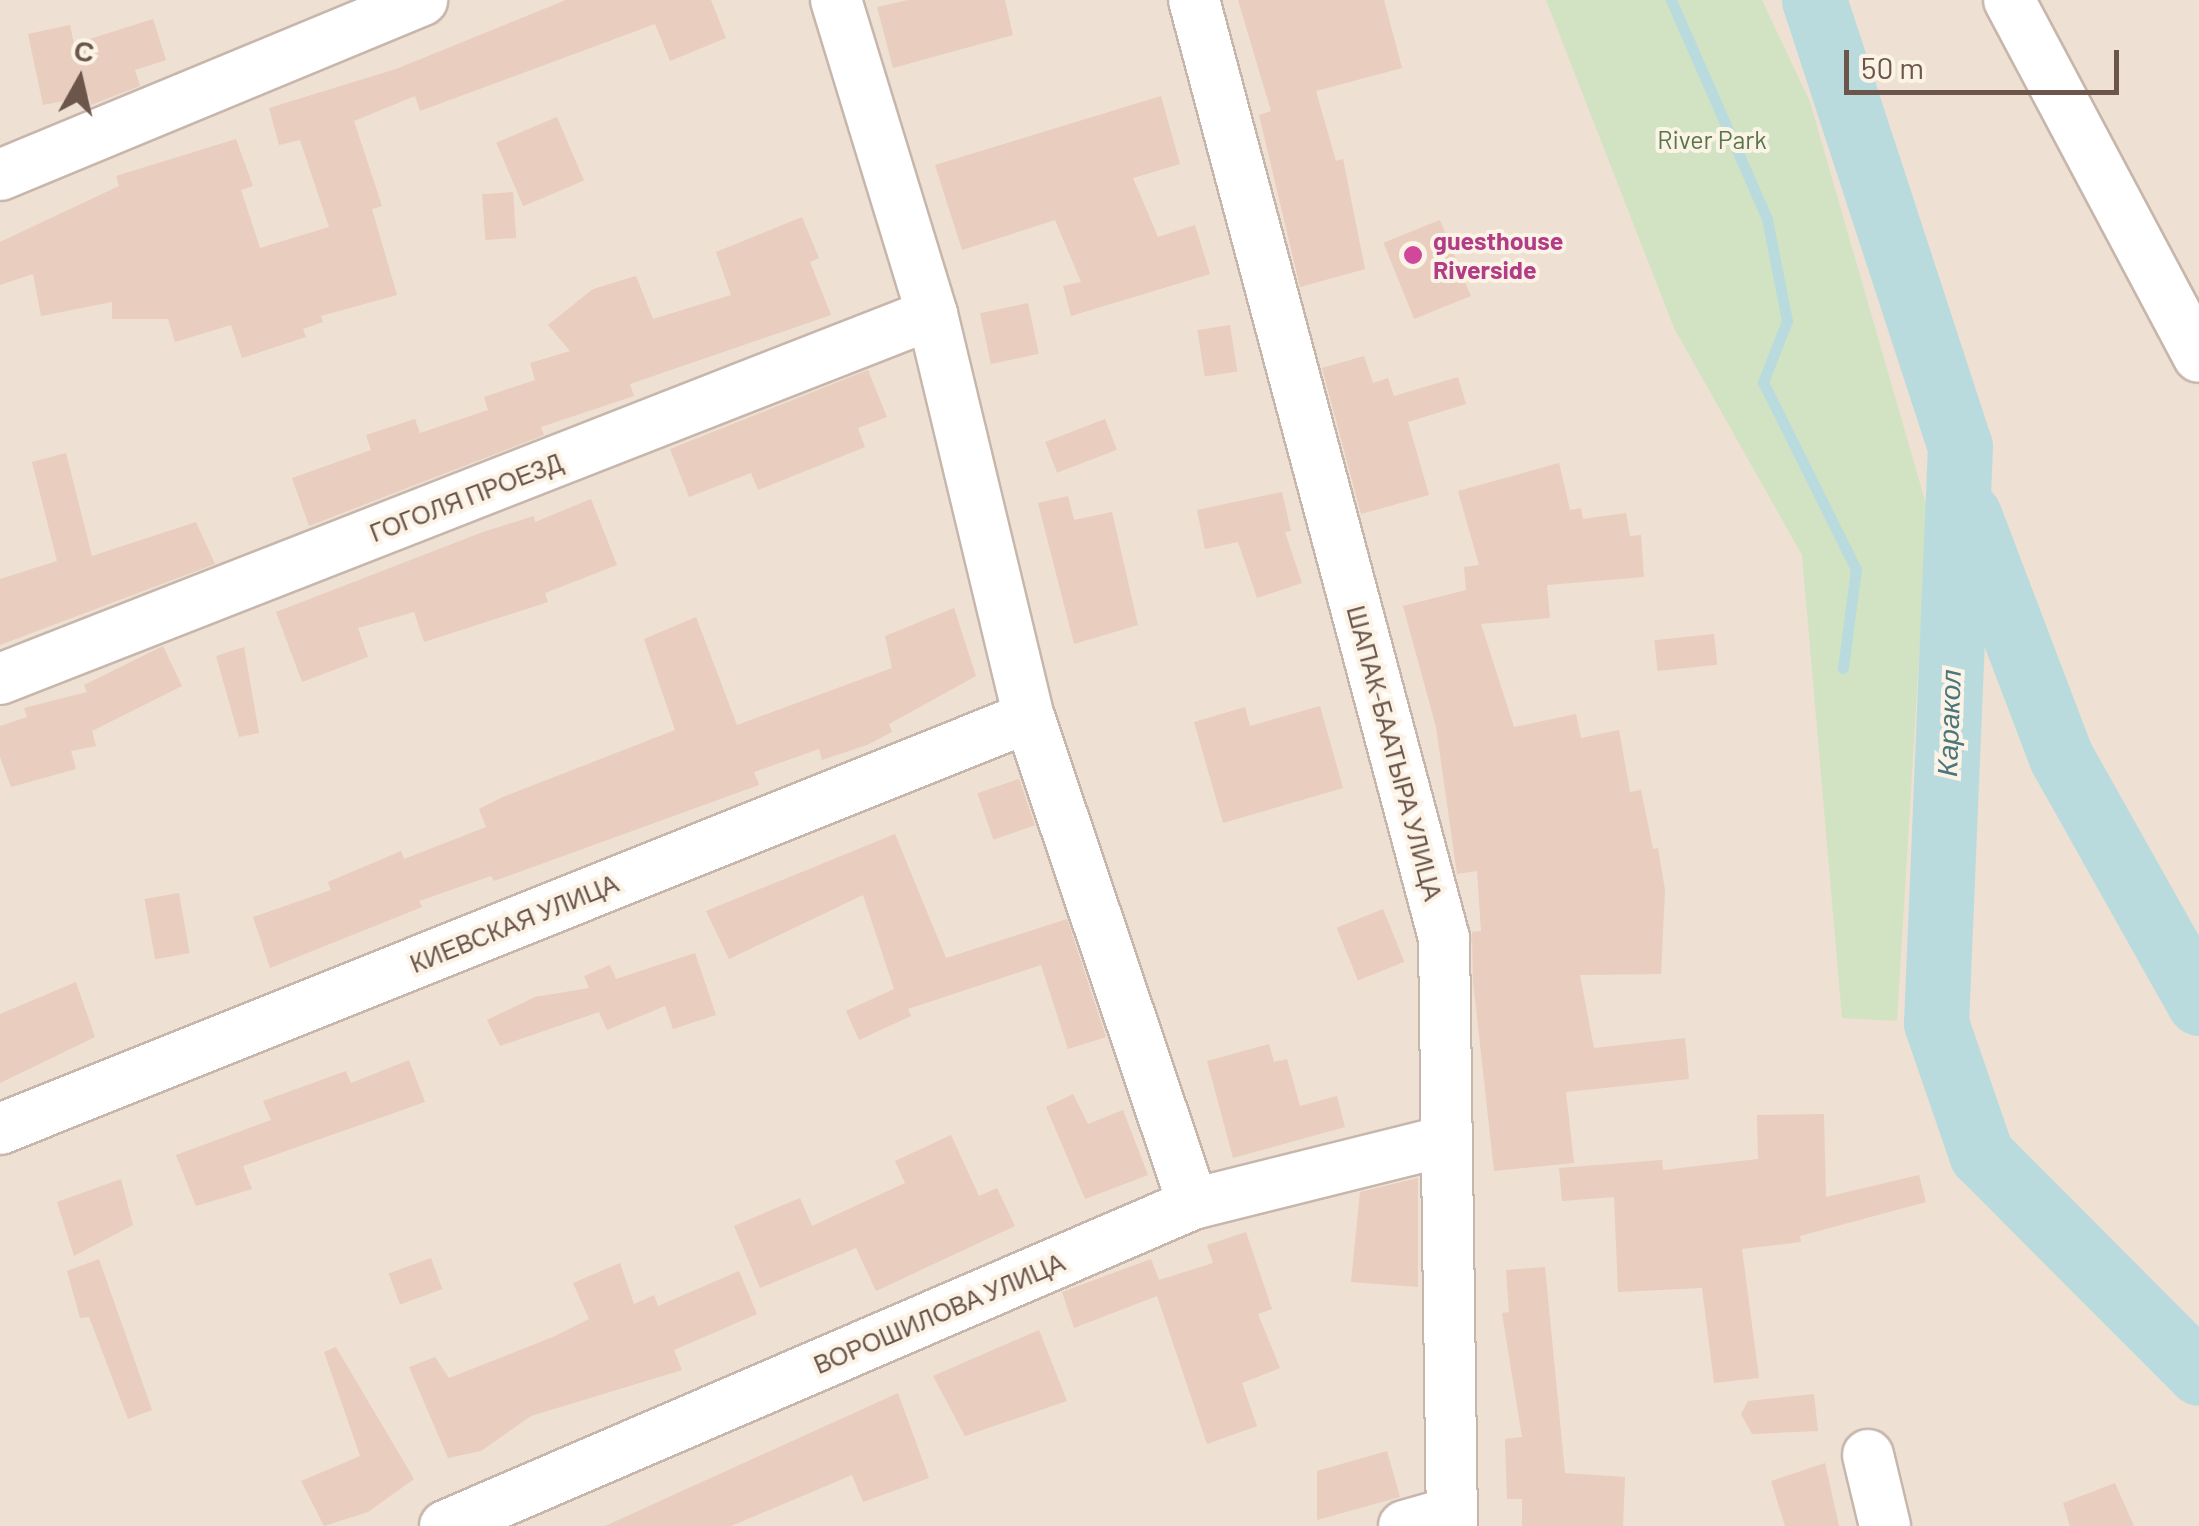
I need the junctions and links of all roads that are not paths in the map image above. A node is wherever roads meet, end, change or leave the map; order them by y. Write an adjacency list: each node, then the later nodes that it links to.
1 (836, 0): 6 (street)
2 (1194, 0): 11 (street, ШАПАК-БААТЫРА УЛИЦА)
3 (2009, 0): 7 (street)
4 (403, 4): 5 (street)
5 (1, 171)
6 (932, 314): 8 (street, ГОГОЛЯ ПРОЕЗД); 9 (street)
7 (2199, 358)
8 (0, 679)
9 (1029, 717): 10 (street, КИЕВСКАЯ УЛИЦА); 12 (street)
10 (0, 1129)
11 (1446, 1141): 12 (street, ВОРОШИЛОВА УЛИЦА); 14 (street, ШАПАК-БААТЫРА УЛИЦА)
12 (1193, 1204): 15 (street, ВОРОШИЛОВА УЛИЦА)
13 (1868, 1455): 16 (street)
14 (1436, 1522)
15 (445, 1526)
16 (1885, 1526)

